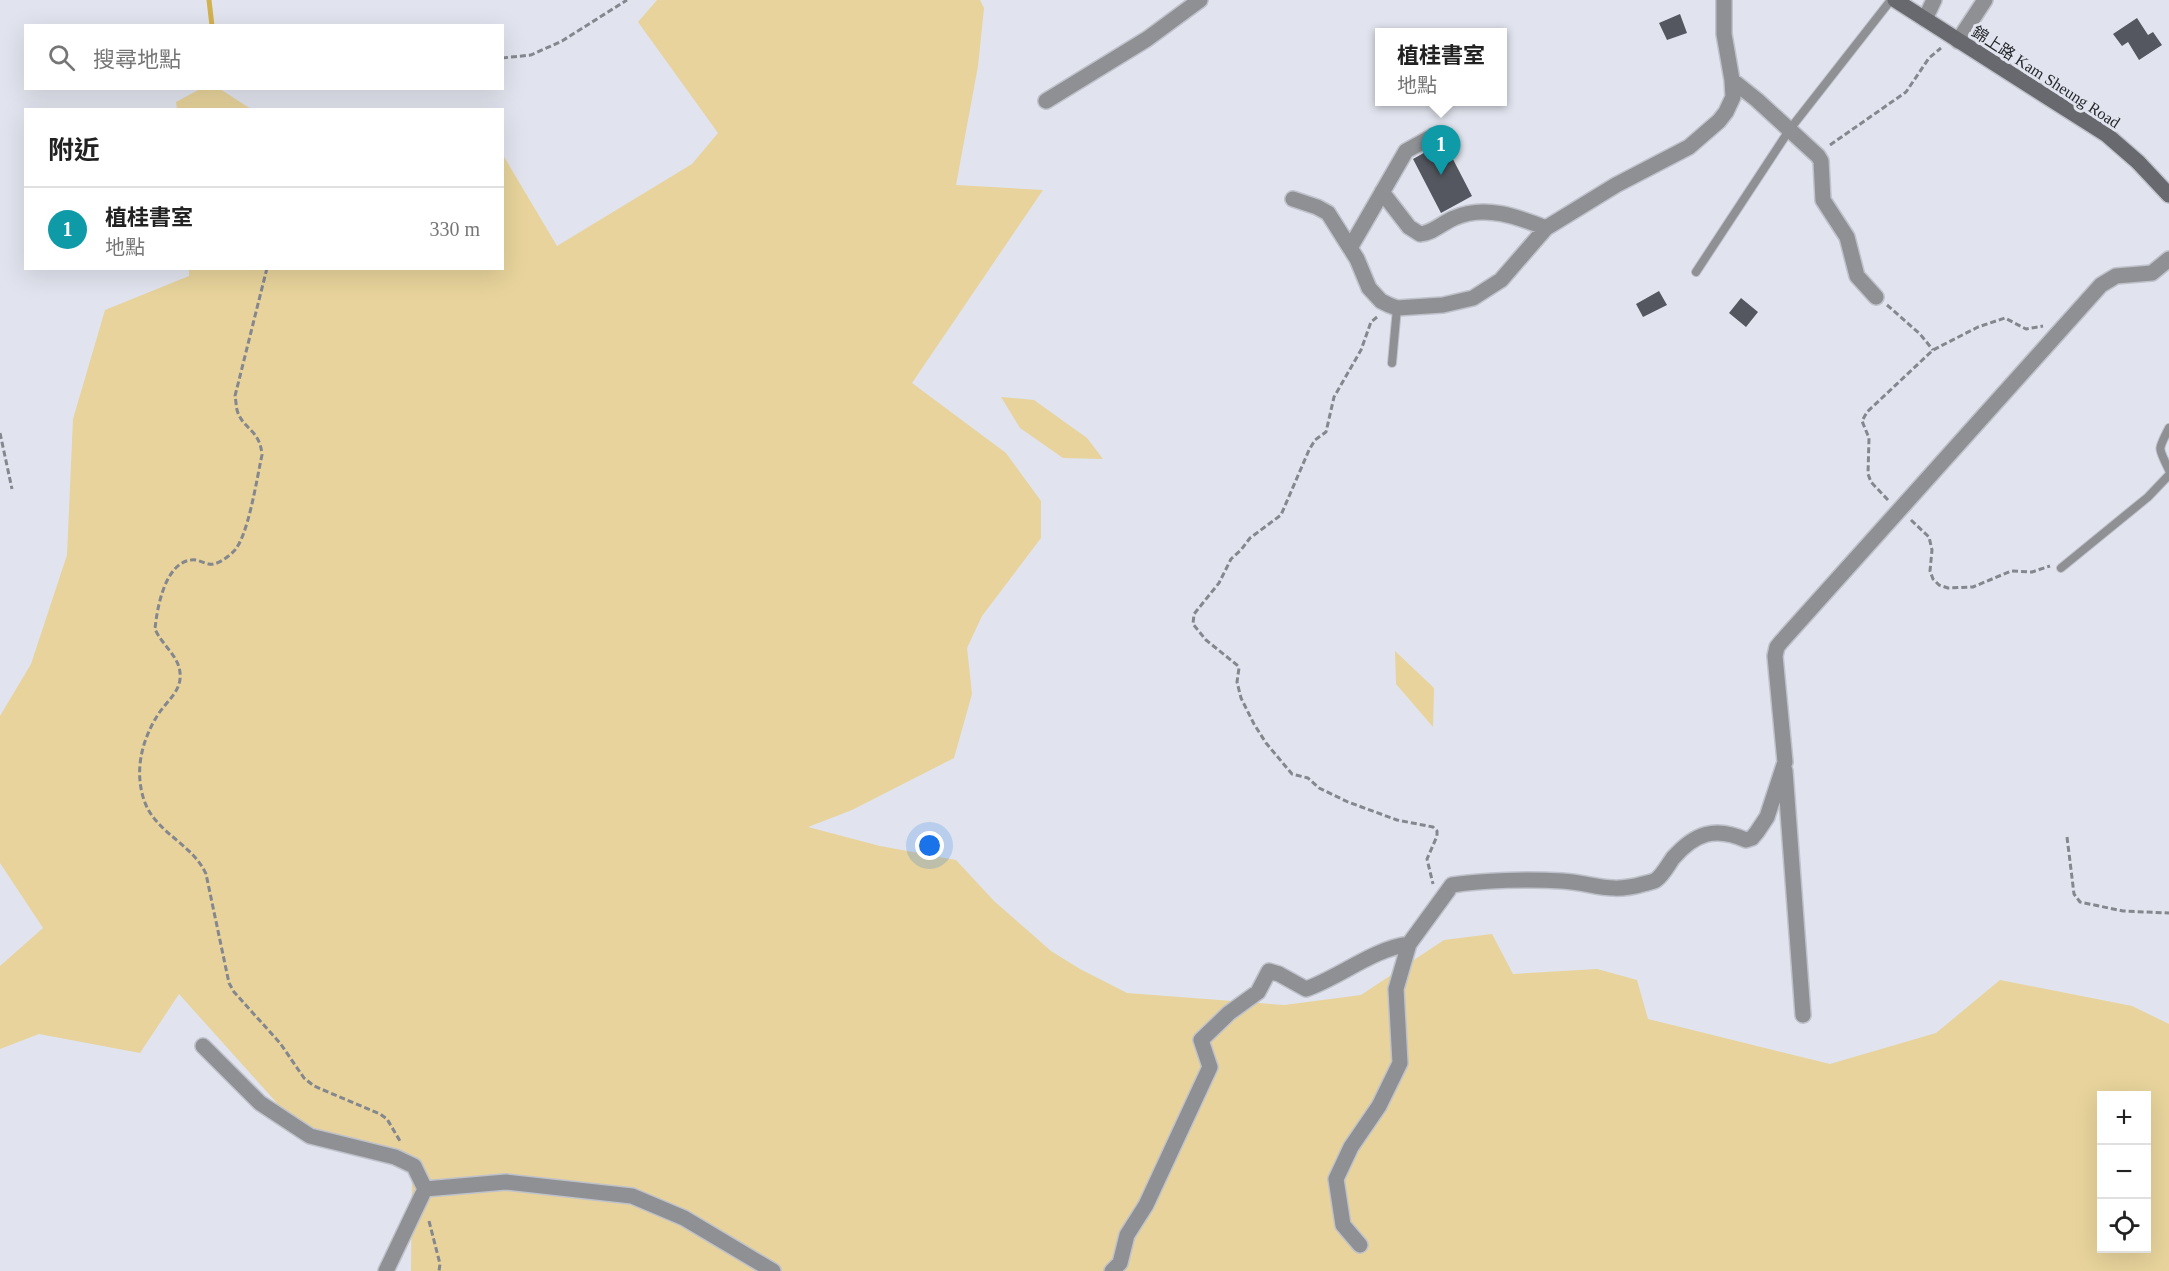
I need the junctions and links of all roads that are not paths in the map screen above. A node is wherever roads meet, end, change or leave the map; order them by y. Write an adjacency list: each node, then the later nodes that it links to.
1 (1200, 0): 9 (street)
2 (1724, 0): 8 (street)
3 (1893, 0): 6 (main road, 錦上路 Kam Sheung Road); 10 (lane)
4 (1934, 0): 6 (street)
5 (1985, 0): 7 (street)
6 (1925, 19): 7 (main road, 錦上路 Kam Sheung Road)
7 (1956, 39): 13 (main road, 錦上路 Kam Sheung Road)
8 (1732, 80): 10 (street); 15 (street)
9 (1046, 101)
10 (1790, 129): 18 (lane); 19 (street)
11 (1433, 136): 12 (street)
12 (1382, 192): 15 (street); 16 (street)
13 (2169, 195)
14 (1293, 199): 16 (street)
15 (1546, 228): 20 (street)
16 (1350, 248): 20 (street)
17 (2169, 259): 26 (street)
18 (1696, 272)
19 (1876, 297)
20 (1396, 310): 21 (lane)
21 (1392, 363)
22 (2169, 428): 23 (lane)
23 (2169, 470)
24 (2169, 475): 25 (lane)
25 (2061, 568)
26 (1785, 762): 27 (street); 28 (street)
27 (1409, 944): 31 (street); 34 (street)
28 (1803, 1015)
29 (203, 1046): 30 (street)
30 (425, 1189): 32 (street); 33 (street)
31 (1360, 1245)
32 (386, 1271)
33 (773, 1271)
34 (1112, 1271)

